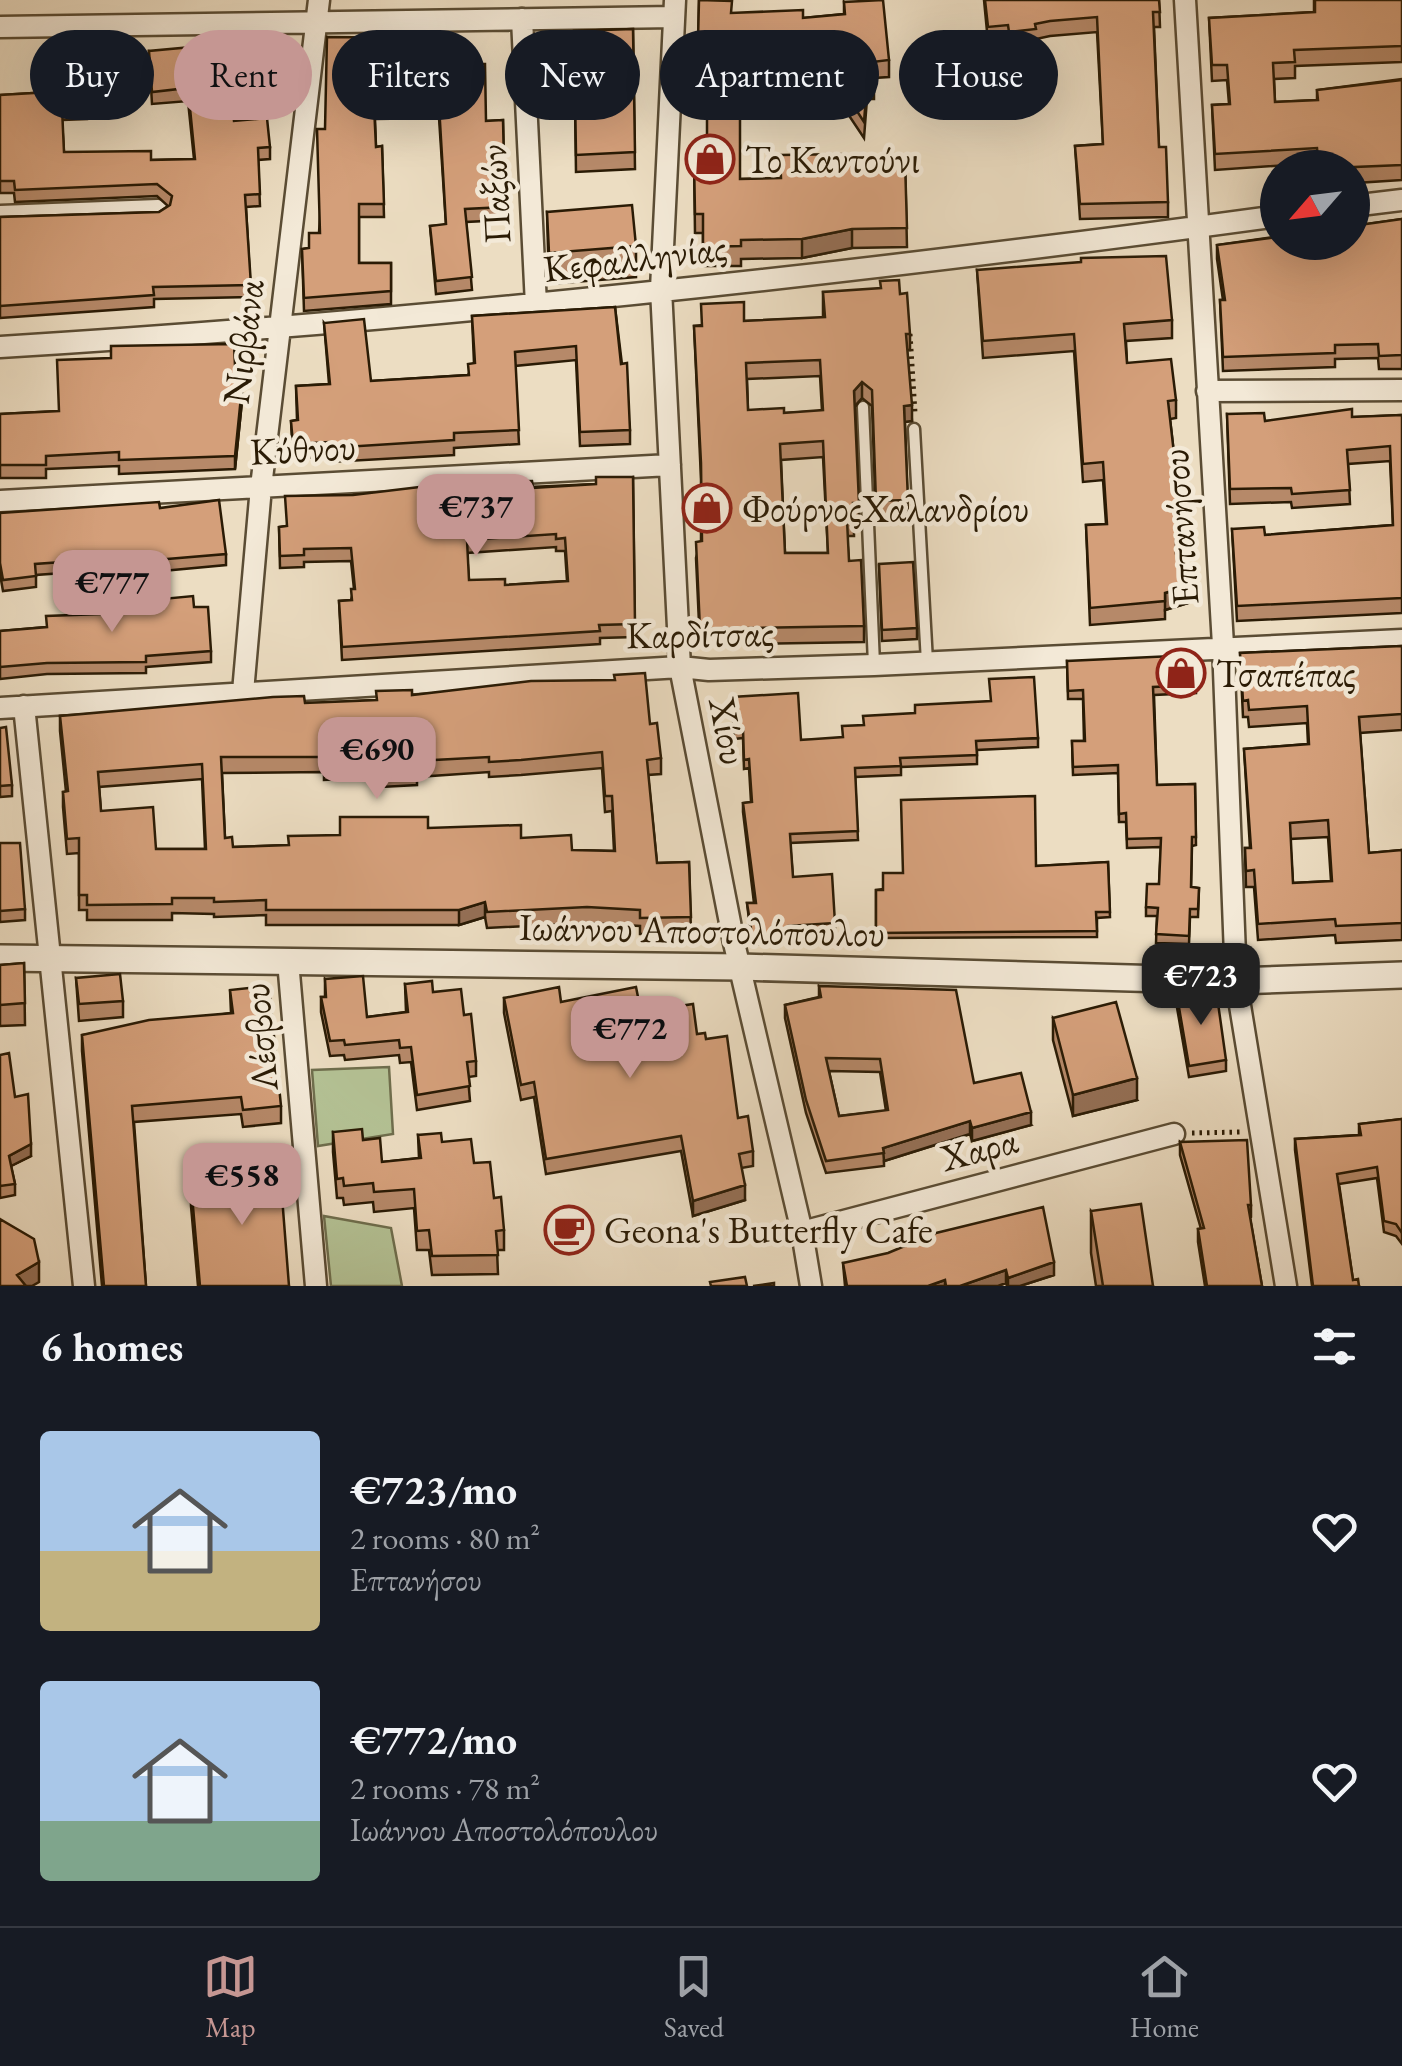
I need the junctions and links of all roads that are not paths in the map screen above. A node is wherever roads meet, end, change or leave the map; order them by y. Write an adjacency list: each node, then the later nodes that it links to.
1 (1184, 0): 11 (street, Επτανήσου)
2 (674, 9): 4 (street); 12 (street, Χίου)
3 (318, 10): 4 (street); 5 (street); 14 (street, Νιρβάνα)
4 (522, 19): 13 (street, Παξών)
5 (0, 27)
6 (1402, 200): 7 (street)
7 (1370, 204)
8 (158, 210): 9 (street)
9 (0, 216)
10 (1260, 218): 11 (street, Κεφαλληνίας)
11 (1198, 227): 12 (street, Κεφαλληνίας); 17 (street, Επτανήσου)
12 (661, 289): 13 (street, Κεφαλληνίας); 20 (street, Χίου)
13 (536, 306): 14 (street, Κεφαλληνίας)
14 (279, 330): 15 (street, Κεφαλληνίας); 21 (street, Νιρβάνα)
15 (0, 348)
16 (1402, 390): 17 (street)
17 (1207, 391): 24 (street, Επτανήσου)
18 (863, 407): 26 (lane)
19 (914, 430): 25 (lane)
20 (670, 465): 21 (street, Κύθνου); 27 (street, Χίου)
21 (261, 486): 22 (street, Κύθνου); 28 (street, Νιρβάνα)
22 (0, 502)
23 (1402, 640): 24 (street, Καρδίτσας)
24 (1223, 646): 25 (street, Καρδίτσας); 36 (street, Επτανήσου)
25 (927, 662): 26 (street, Καρδίτσας)
26 (874, 665): 27 (street, Καρδίτσας)
27 (680, 666): 28 (street, Καρδίτσας); 34 (street, Χίου)
28 (244, 692): 29 (street, Καρδίτσας)
29 (24, 706): 30 (street, Καρδίτσας); 31 (street)
30 (0, 708)
31 (50, 957): 32 (street, Ιωάννου Αποστολόπουλου); 33 (street, Ιωάννου Αποστολόπουλου); 39 (street)
32 (0, 958)
33 (288, 961): 34 (street, Ιωάννου Αποστολόπουλου); 40 (street, Λέσβου)
34 (740, 967): 36 (street, Ιωάννου Αποστολόπουλου); 38 (street, Χίου)
35 (1402, 975): 36 (street, Ιωάννου Αποστολόπουλου)
36 (1236, 981): 42 (street, Επτανήσου)
37 (1174, 1134): 38 (street, Χαρα)
38 (802, 1232): 41 (street, Χίου)
39 (84, 1286)
40 (316, 1286)
41 (811, 1286)
42 (1286, 1286)

